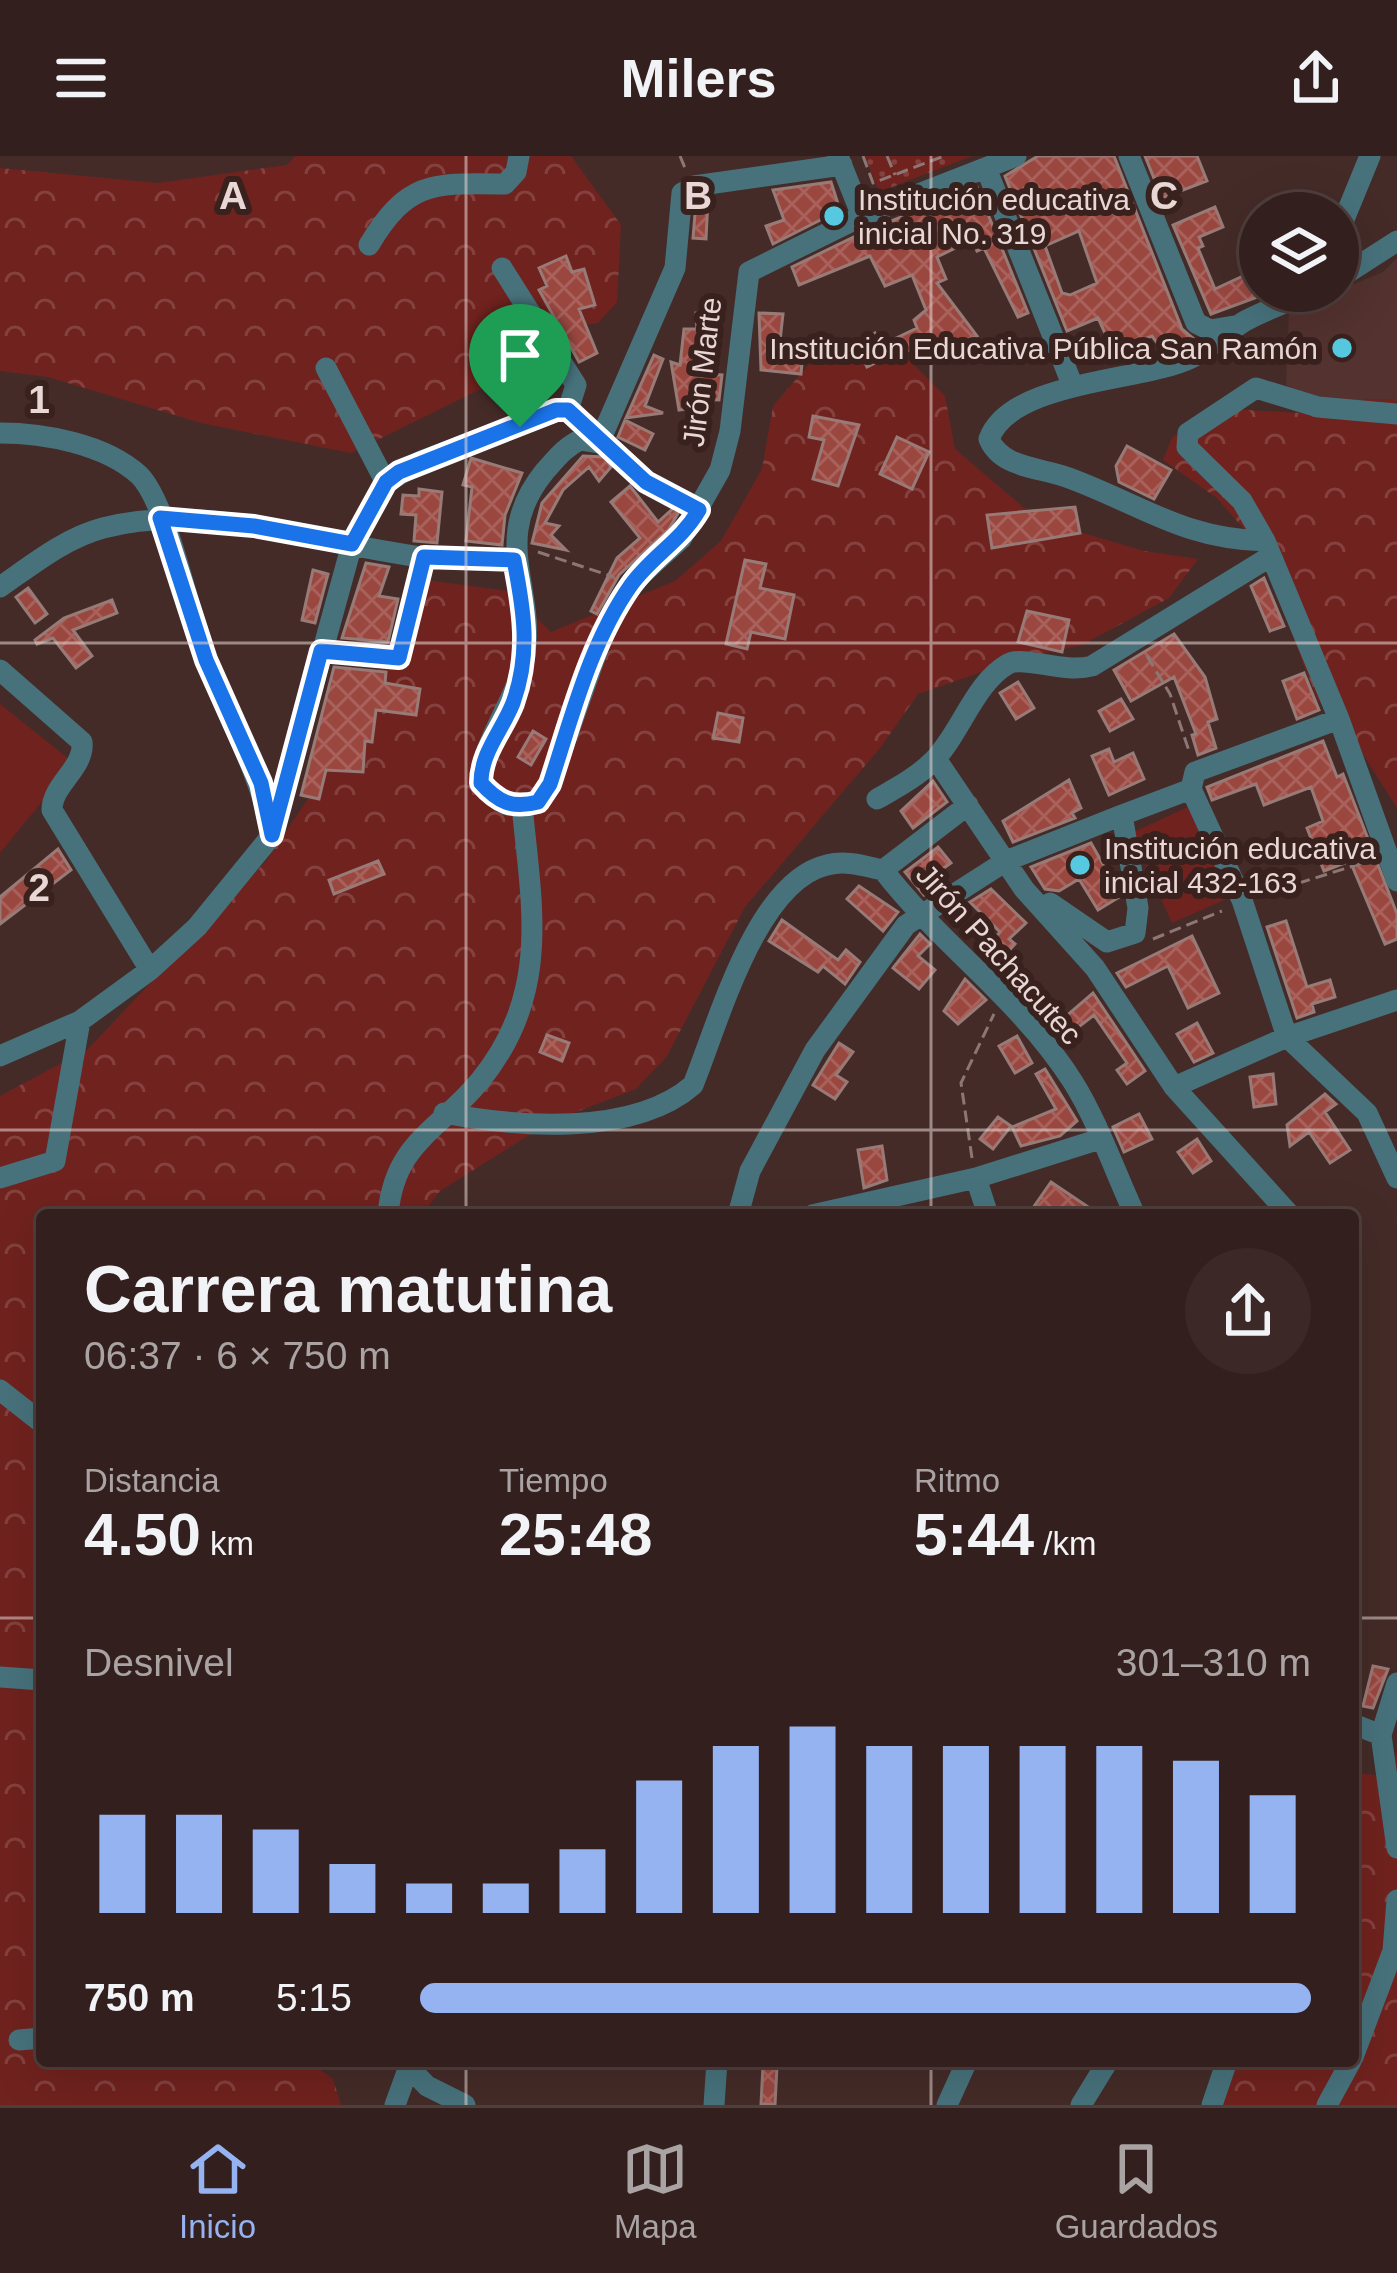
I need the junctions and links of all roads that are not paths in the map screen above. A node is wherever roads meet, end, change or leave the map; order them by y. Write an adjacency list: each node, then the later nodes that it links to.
1 (519, 156): 10 (street)
2 (1016, 156): 6 (street)
3 (1129, 156): 14 (street)
4 (1370, 156): 7 (street)
5 (848, 159): 8 (street); 20 (street)
6 (986, 168): 8 (street); 16 (street)
7 (1355, 192)
8 (862, 216): 35 (street, Jirón Marte)
9 (1397, 241): 11 (street)
10 (368, 245)
11 (1359, 265)
12 (502, 268): 17 (street)
13 (1267, 312): 14 (street)
14 (1240, 324): 16 (street)
15 (326, 368): 21 (street)
16 (1072, 383): 24 (street)
17 (568, 410): 20 (street); 21 (street)
18 (1397, 414): 24 (street)
19 (0, 433): 22 (street)
20 (598, 442): 25 (street)
21 (386, 482): 23 (street)
22 (160, 518): 23 (street); 27 (street); 37 (street)
23 (352, 544): 26 (street); 28 (street)
24 (1266, 549): 30 (street); 31 (street)
25 (514, 552): 26 (street); 35 (street)
26 (424, 557): 28 (street)
27 (0, 587)
28 (321, 651): 37 (street)
29 (0, 670): 42 (street)
30 (1339, 719): 32 (street); 40 (street)
31 (936, 759): 33 (street); 34 (street)
32 (1193, 780): 36 (street); 45 (street)
33 (878, 799)
34 (968, 805): 38 (street); 39 (street)
35 (522, 806): 48 (street)
36 (1122, 815): 38 (street); 38 (street)
37 (272, 835): 42 (street)
38 (1006, 861): 41 (street); 47 (street)
39 (883, 870): 41 (street, Jirón Pachacutec); 48 (street, Jirón Pachacutec)
40 (1397, 881)
41 (921, 920): 49 (street, Jirón Pachacutec); 54 (street)
42 (150, 970): 44 (street)
43 (1397, 1000): 45 (street)
44 (80, 1021): 46 (street); 50 (street)
45 (1287, 1037): 47 (street); 52 (street)
46 (0, 1056)
47 (1174, 1087): 58 (street)
48 (443, 1113): 53 (street)
49 (1100, 1139): 51 (street); 57 (street, Jirón Pachacutec)
50 (0, 1178)
51 (976, 1178): 55 (street); 56 (street)
52 (1397, 1178)
53 (389, 1209)
54 (740, 1209)
55 (839, 1209)
56 (986, 1209)
57 (1132, 1209)
58 (1285, 1209)
59 (0, 1390): 60 (street)
60 (36, 1418)
61 (0, 1677): 62 (street)
62 (36, 1680)
63 (1397, 1683): 65 (street)
64 (1359, 1726): 65 (street)
65 (1381, 1735): 66 (street)
66 (1397, 1848)
67 (1397, 1900): 68 (street)
68 (1359, 2041)
69 (406, 2067): 76 (street)
70 (412, 2067): 77 (street)
71 (716, 2067): 78 (street)
72 (965, 2067): 79 (street)
73 (1104, 2067): 80 (street)
74 (1225, 2067): 81 (street)
75 (1348, 2067): 82 (street)
76 (395, 2105)
77 (464, 2105)
78 (714, 2105)
79 (947, 2105)
80 (1081, 2105)
81 (1212, 2105)
82 (1327, 2105)

